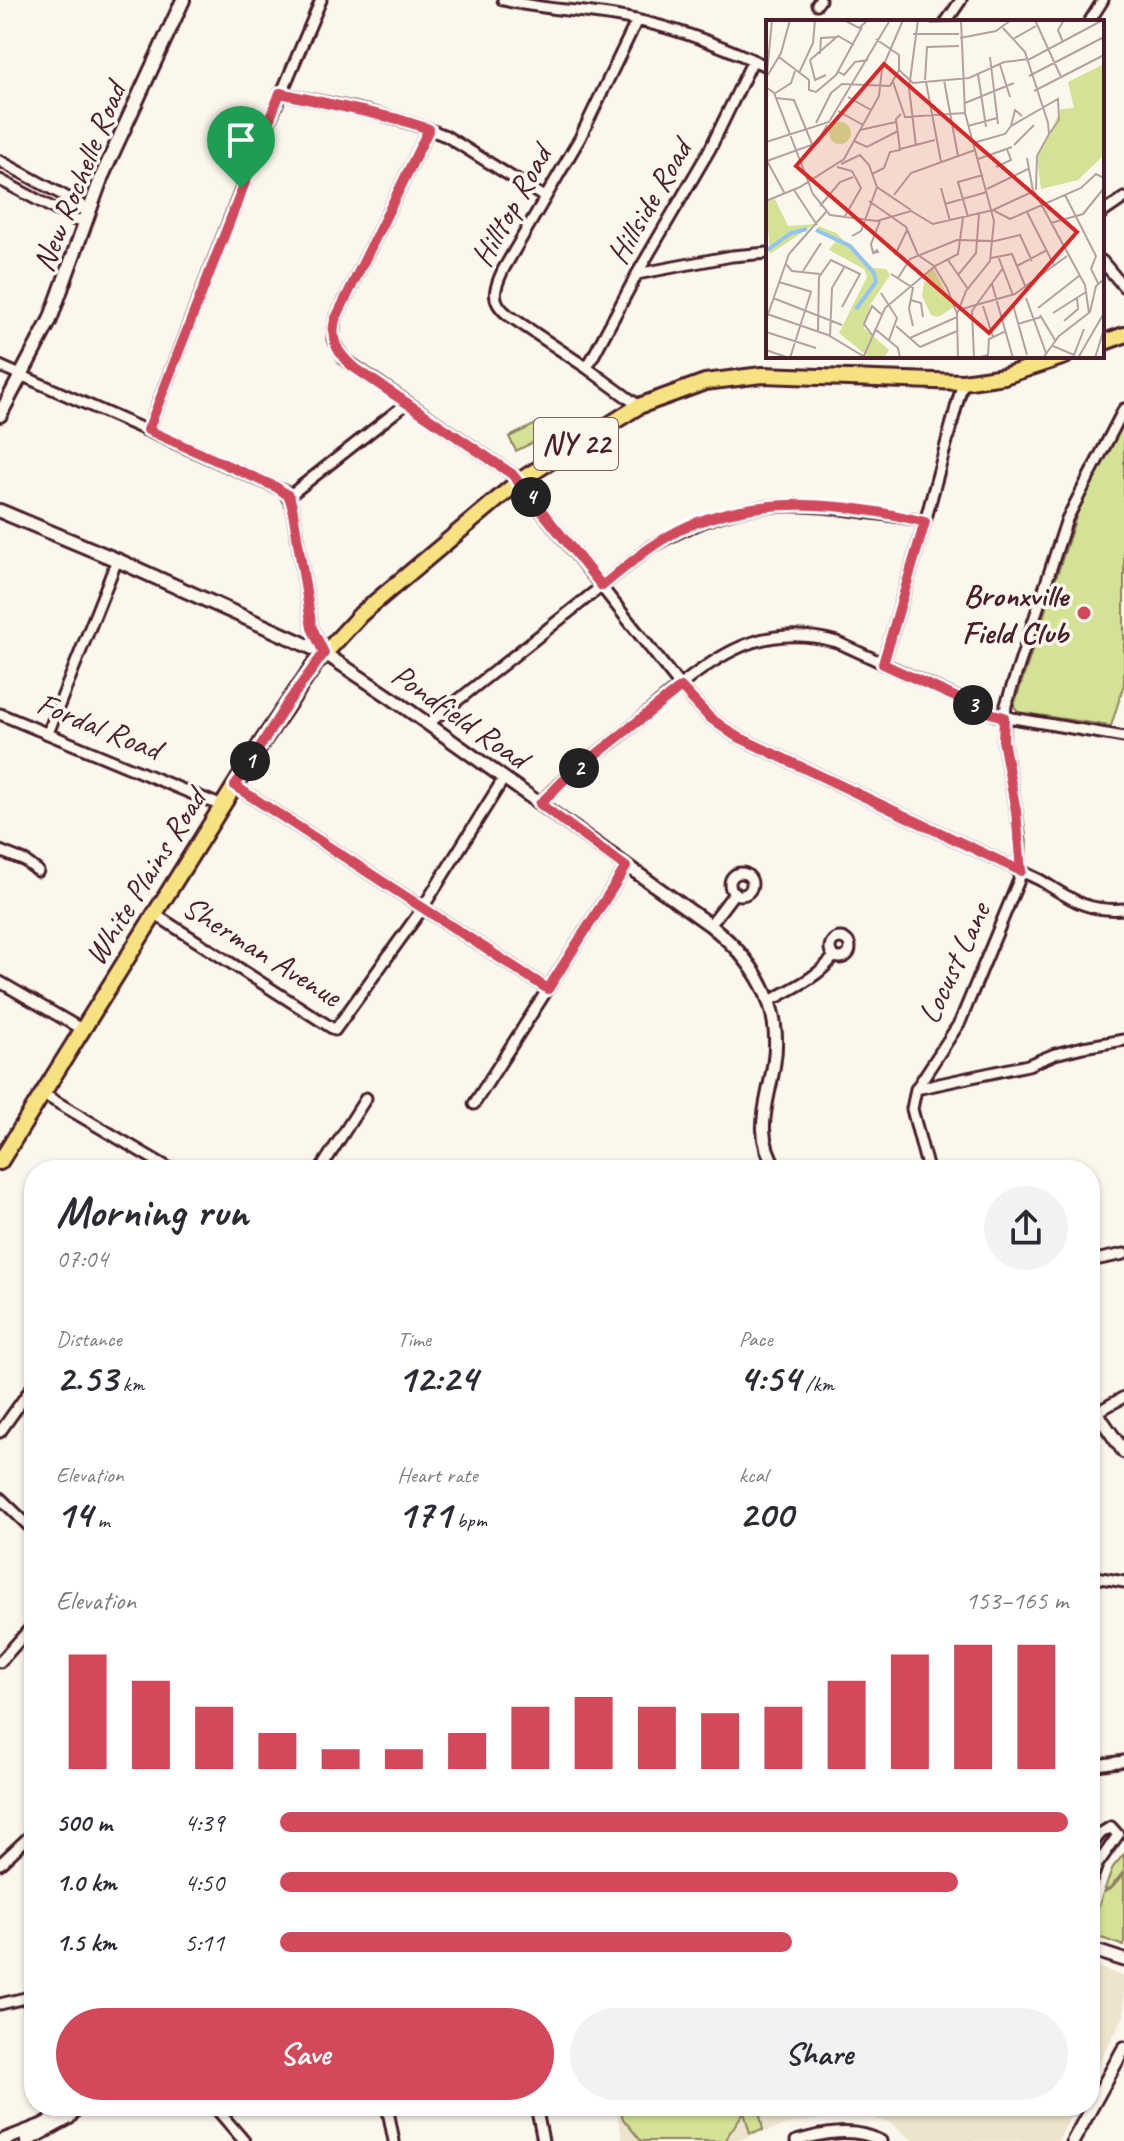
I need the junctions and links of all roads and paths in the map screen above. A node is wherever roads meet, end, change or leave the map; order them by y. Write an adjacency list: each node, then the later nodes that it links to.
1 (183, 0): 18 (main road, New Rochelle Road)
2 (321, 0): 11 (street)
3 (503, 0): 6 (street)
4 (961, 0): 7 (street)
5 (1103, 0): 8 (street)
6 (637, 20): 9 (street); 15 (street, Hilltop Road)
7 (947, 20)
8 (1090, 20)
9 (753, 60): 10 (street); 21 (street, Hillside Road)
10 (766, 66)
11 (280, 93): 12 (street); 34 (street)
12 (429, 129): 15 (street); 30 (street)
13 (0, 161): 18 (street)
14 (0, 180): 18 (street)
15 (544, 197): 27 (street, Hilltop Road)
16 (1124, 198): 17 (street)
17 (1104, 212)
18 (87, 218): 28 (main road, New Rochelle Road)
19 (766, 253): 21 (street)
20 (1104, 263): 22 (street)
21 (637, 274): 27 (street, Hillside Road)
22 (1124, 287)
23 (1124, 335): 24 (main road)
24 (1104, 342)
25 (1059, 358): 29 (main road, NY 22)
26 (0, 366): 28 (street)
27 (587, 368): 31 (street, Hilltop Road)
28 (21, 376): 33 (main road, New Rochelle Road); 34 (street)
29 (963, 382): 31 (main road, White Plains Road / NY 22); 38 (street)
30 (407, 403): 35 (street); 36 (street)
31 (639, 406): 35 (main road, White Plains Road / NY 22)
32 (1124, 409): 45 (street, Locust Lane)
33 (0, 415)
34 (148, 430): 36 (street)
35 (519, 481): 40 (street); 41 (main road, White Plains Road / NY 22)
36 (289, 496): 41 (street)
37 (0, 511): 39 (main road, Pondfield Road)
38 (925, 522): 40 (street); 42 (street)
39 (117, 560): 41 (main road, Pondfield Road); 47 (street)
40 (602, 586): 43 (street); 46 (street)
41 (324, 653): 46 (street, Pondfield Road); 50 (main road, White Plains Road / NY 22)
42 (883, 664): 43 (street); 45 (street)
43 (681, 687): 51 (street); 56 (street)
44 (0, 714): 47 (street, Fordal Road)
45 (1004, 717): 48 (street); 56 (street, Locust Lane)
46 (428, 724): 49 (street, Pondfield Road)
47 (48, 733): 52 (street, Fordal Road)
48 (1124, 737)
49 (504, 778): 51 (street, Pondfield Road); 58 (street)
50 (235, 786): 52 (main road, White Plains Road / NY 22); 58 (street)
51 (540, 804): 54 (street, Pondfield Road)
52 (222, 806): 60 (main road, White Plains Road / NY 22)
53 (0, 851): 55 (street)
54 (626, 867): 61 (street, Pondfield Road); 64 (street)
55 (38, 871)
56 (1021, 871): 59 (street); 68 (street, Locust Lane)
57 (735, 892): 61 (street)
58 (422, 909): 60 (street, Sherman Avenue); 64 (street)
59 (1124, 909)
60 (156, 915): 66 (main road, White Plains Road / NY 22)
61 (710, 925): 65 (street, Pondfield Road)
62 (834, 956): 65 (street)
63 (0, 982): 66 (street)
64 (548, 989): 71 (street)
65 (768, 1002): 75 (street, Pondfield Road)
66 (83, 1030): 69 (main road, White Plains Road / NY 22)
67 (1124, 1040): 68 (street)
68 (916, 1089): 76 (street)
69 (43, 1094): 72 (main road, White Plains Road / NY 22); 73 (street)
70 (366, 1098): 74 (street)
71 (474, 1104)
72 (2, 1153)
73 (155, 1160)
74 (326, 1160)
75 (771, 1160)
76 (925, 1160)
77 (1124, 1254): 78 (street)
78 (1100, 1259)
79 (1124, 1397): 81 (street)
80 (24, 1398): 83 (street)
81 (1100, 1407)
82 (1100, 1420): 84 (street)
83 (0, 1432)
84 (1124, 1452)
85 (0, 1498): 86 (street)
86 (24, 1521)
87 (1100, 1578): 88 (street)
88 (1124, 1582)
89 (24, 1635): 90 (street)
90 (0, 1662)
91 (1124, 1761): 92 (street)
92 (1100, 1765)
93 (1100, 1835): 95 (street)
94 (24, 1841): 96 (street)
95 (1100, 1861)
96 (0, 1864)
97 (1100, 1952): 98 (street)
98 (1124, 1960)
99 (24, 1998): 100 (street)
100 (0, 2004)
101 (1124, 2048): 102 (street)
102 (1100, 2092)
103 (59, 2116): 109 (street)
104 (70, 2116): 110 (street)
105 (223, 2116): 111 (street)
106 (389, 2116): 112 (street)
107 (538, 2116): 113 (street)
108 (1087, 2116): 116 (street)
109 (1, 2141)
110 (27, 2141)
111 (244, 2141)
112 (394, 2141)
113 (543, 2141)
114 (796, 2141): 115 (street)
115 (881, 2141)
116 (1073, 2141)

